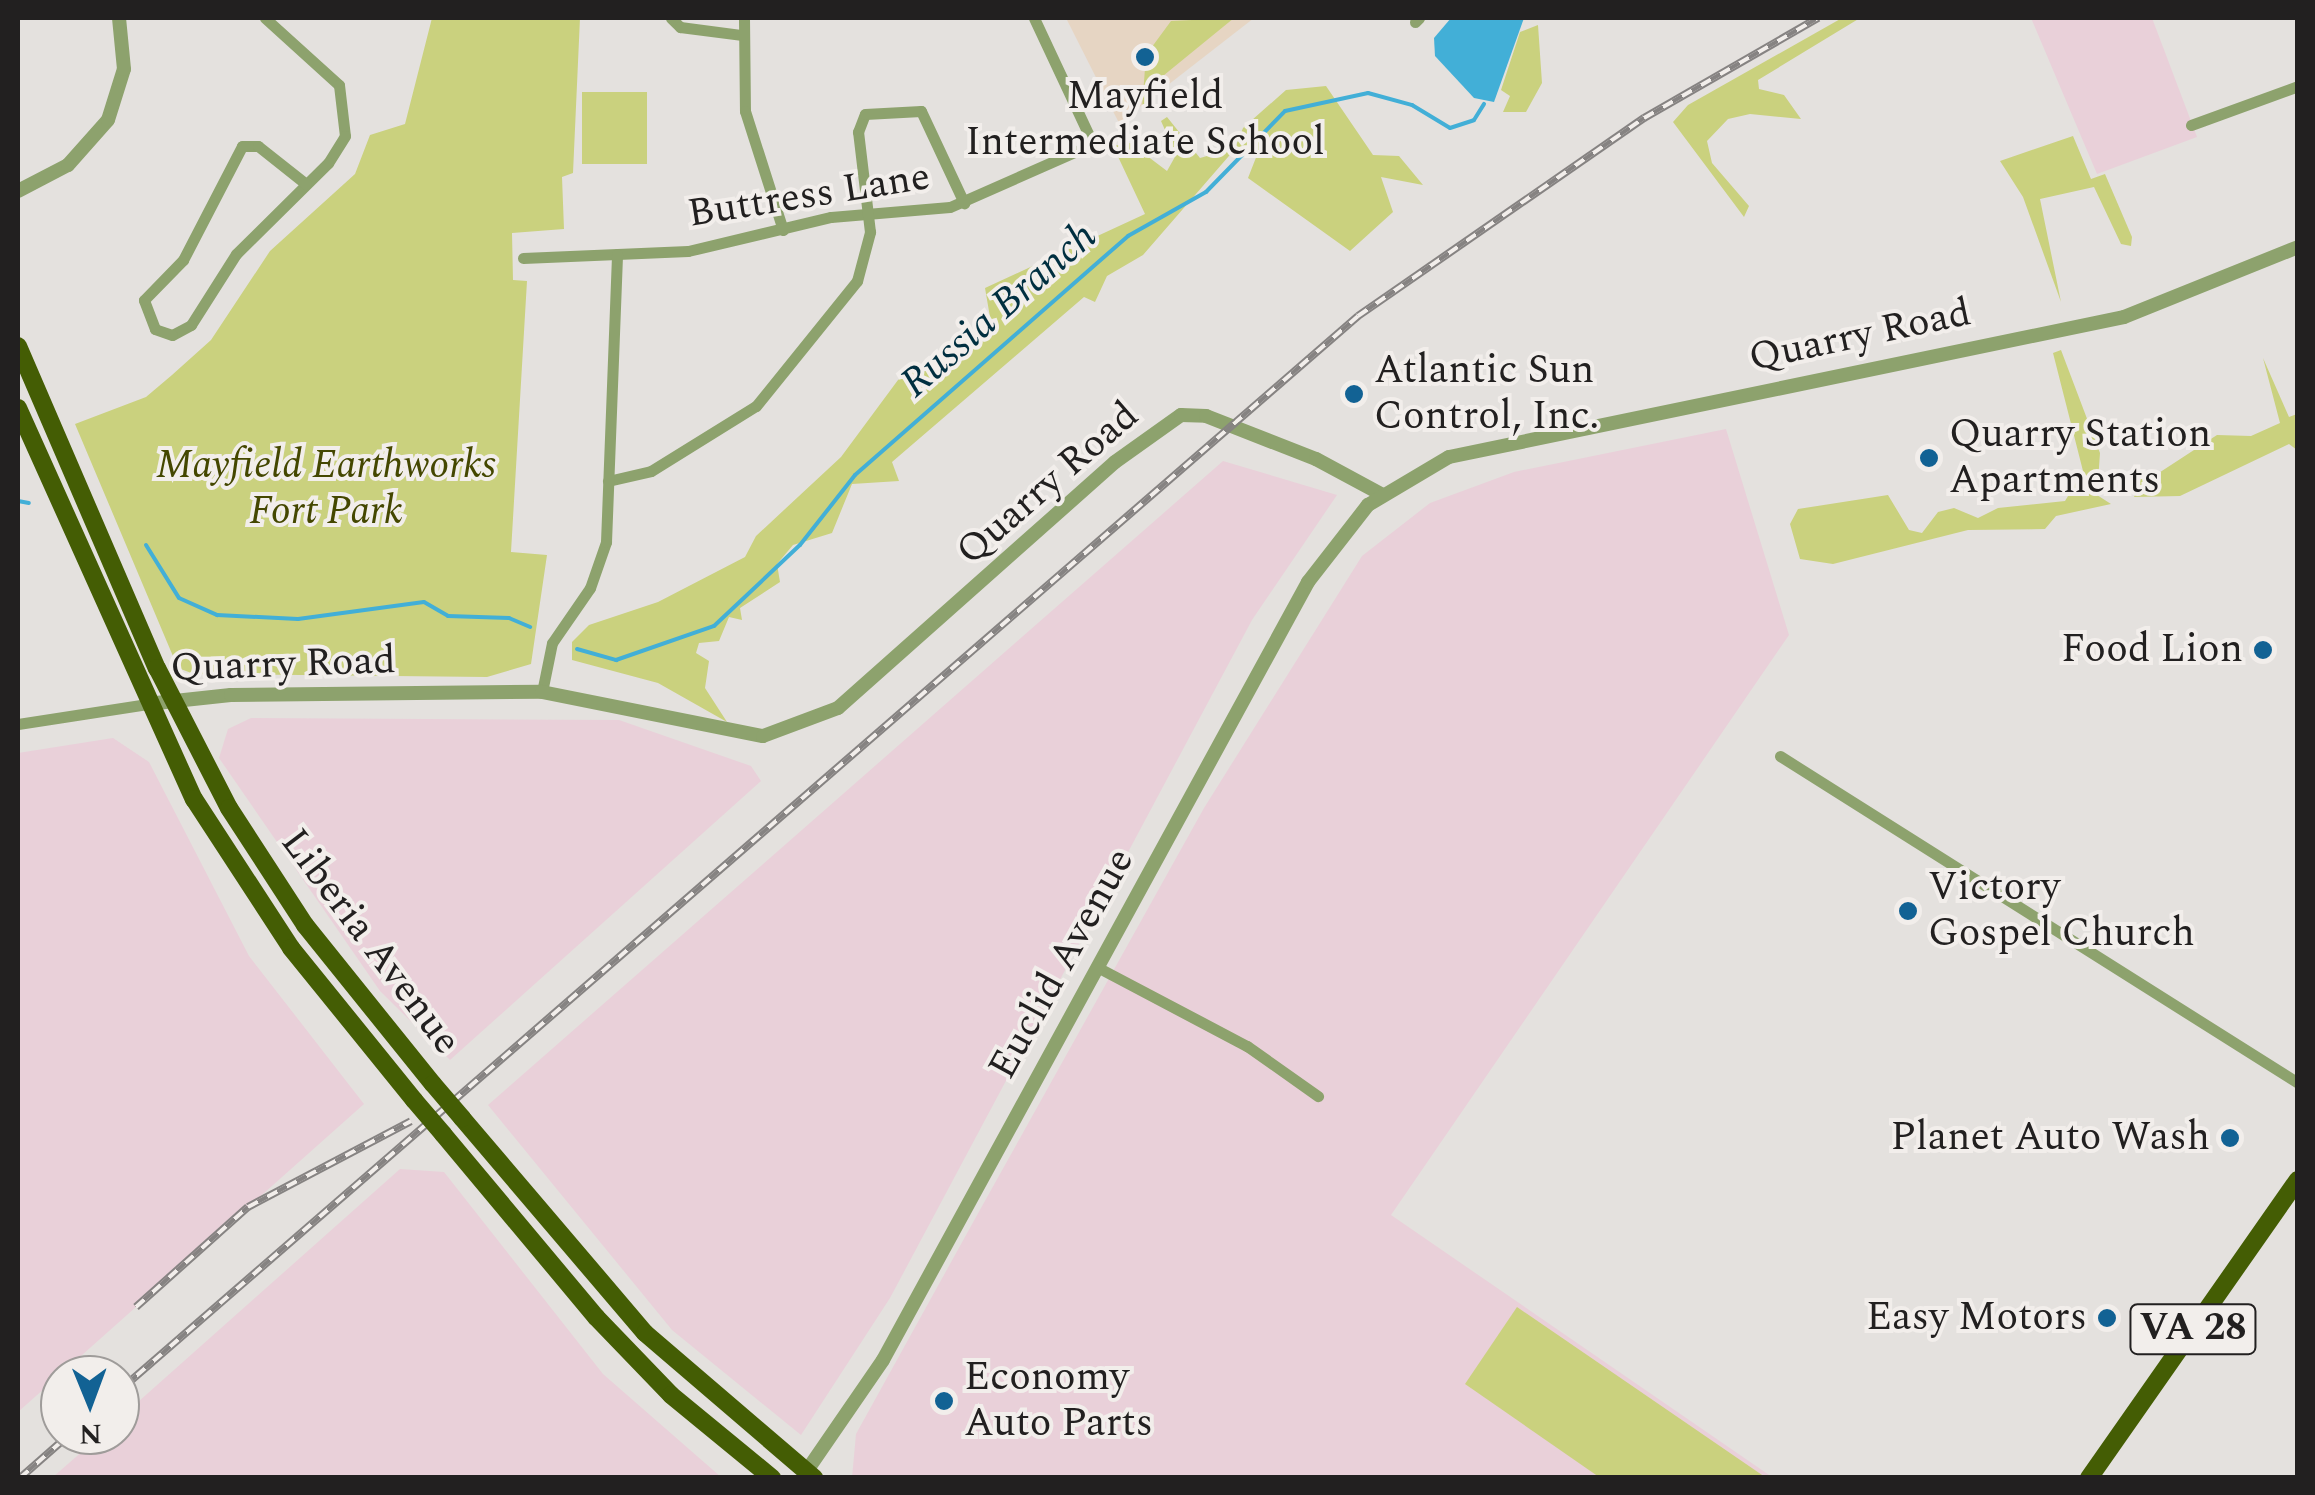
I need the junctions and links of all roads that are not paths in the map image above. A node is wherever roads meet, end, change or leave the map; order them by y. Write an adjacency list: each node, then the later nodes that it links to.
1 (119, 18): 10 (street)
2 (265, 18): 9 (street)
3 (671, 18): 6 (street)
4 (744, 18): 6 (street)
5 (1034, 18): 11 (street, Buttress Lane)
6 (742, 35): 13 (street)
7 (2298, 86): 8 (street)
8 (2192, 125)
9 (306, 184): 9 (street)
10 (18, 191)
11 (964, 202): 12 (street, Buttress Lane); 12 (street)
12 (869, 213): 13 (street, Buttress Lane); 19 (street)
13 (783, 230): 15 (street, Buttress Lane)
14 (2298, 248): 20 (street, Quarry Road)
15 (618, 254): 16 (street, Buttress Lane); 19 (street)
16 (522, 258)
17 (18, 346): 22 (highway, Liberia Avenue)
18 (18, 408): 23 (highway, Liberia Avenue)
19 (608, 480): 21 (street)
20 (1381, 494): 21 (street, Quarry Road); 26 (street, Euclid Avenue)
21 (542, 692): 22 (street, Quarry Road)
22 (173, 700): 23 (street, Quarry Road); 30 (highway, Liberia Avenue, bridge)
23 (147, 704): 24 (street, Quarry Road); 31 (highway, Liberia Avenue, bridge)
24 (18, 724)
25 (1780, 756): 27 (street)
26 (1097, 967): 28 (street); 30 (street, Euclid Avenue)
27 (2298, 1083)
28 (1318, 1096)
29 (2298, 1180): 32 (highway, VA 28)
30 (810, 1475)
31 (772, 1478)
32 (2088, 1478)

